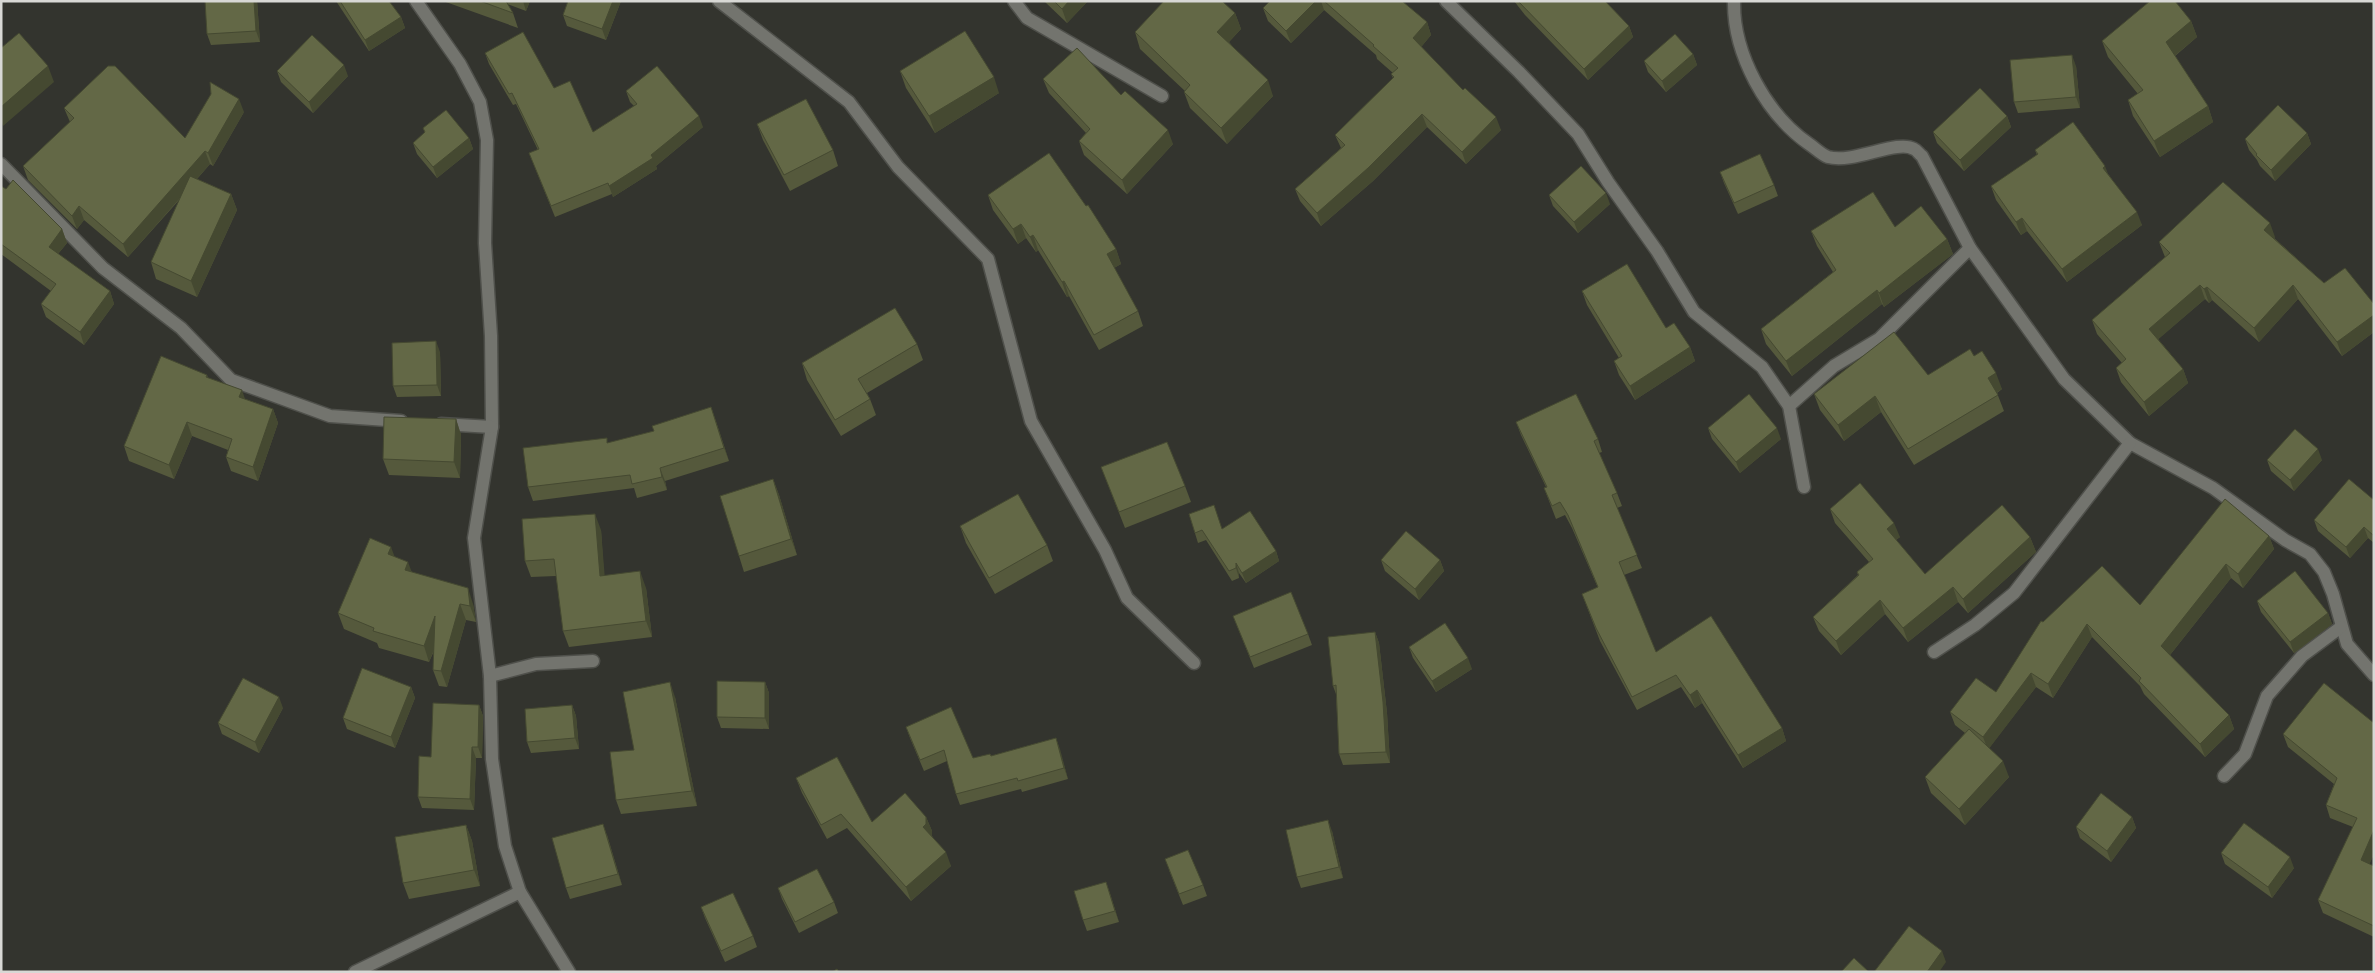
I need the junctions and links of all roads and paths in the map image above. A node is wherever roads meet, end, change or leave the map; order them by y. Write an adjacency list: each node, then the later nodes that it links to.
1 (416, 1): 10 (street)
2 (719, 1): 16 (street)
3 (1014, 1): 6 (street)
4 (1446, 1): 9 (street)
5 (1734, 1): 8 (street)
6 (1162, 96)
7 (1, 164): 10 (street)
8 (1970, 248): 9 (street); 11 (street)
9 (1790, 406): 12 (street)
10 (492, 427): 18 (street)
11 (2130, 443): 13 (street); 14 (street)
12 (1804, 486)
13 (2341, 627): 17 (street); 19 (street)
14 (1934, 652)
15 (593, 661): 18 (street)
16 (1194, 663)
17 (2374, 675)
18 (490, 676): 20 (street)
19 (2224, 776)
20 (520, 892): 21 (street); 22 (street)
21 (355, 972)
22 (568, 972)

